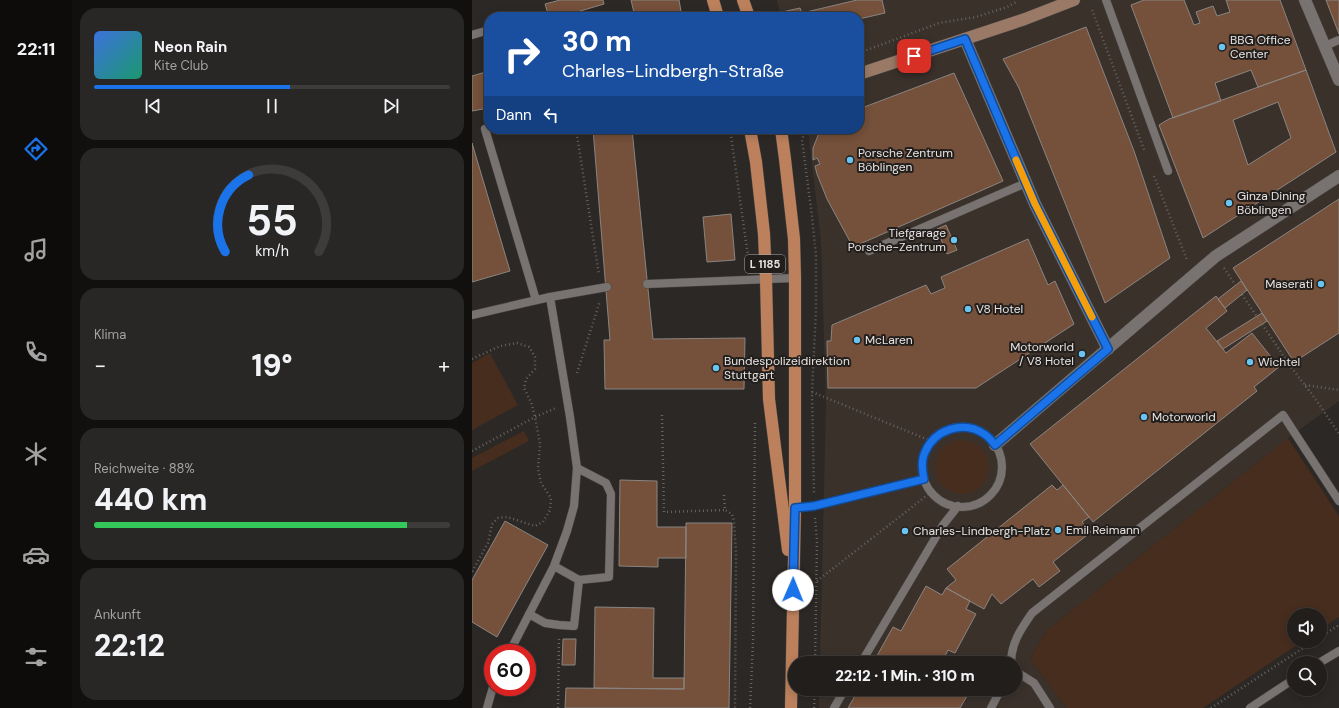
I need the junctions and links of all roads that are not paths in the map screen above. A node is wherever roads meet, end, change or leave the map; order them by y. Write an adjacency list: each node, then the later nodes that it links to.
1 (713, 0): 6 (main road)
2 (743, 0): 7 (main road)
3 (1074, 0): 10 (street)
4 (1106, 0): 18 (lane)
5 (1305, 0): 12 (street)
6 (717, 12)
7 (747, 12)
8 (484, 31): 9 (lane)
9 (472, 35)
10 (965, 39): 13 (street); 20 (street)
11 (1339, 40): 12 (lane)
12 (1325, 46): 14 (street)
13 (864, 72)
14 (1339, 80)
15 (486, 134): 27 (lane)
16 (751, 134): 23 (main road, L 1185)
17 (782, 134): 22 (main road, L 1185)
18 (1168, 171)
19 (1339, 176): 29 (street)
20 (1026, 183): 21 (lane); 29 (street)
21 (868, 251)
22 (795, 278): 23 (lane); 35 (main road, L 1185)
23 (766, 279): 24 (lane); 38 (main road, L 1185)
24 (647, 284)
25 (604, 288): 26 (lane)
26 (550, 297): 27 (lane); 31 (lane)
27 (536, 300): 28 (lane)
28 (472, 315)
29 (1108, 349): 30 (street)
30 (995, 445): 32 (lane); 34 (lane)
31 (577, 468): 36 (lane); 37 (lane)
32 (924, 479): 34 (lane); 35 (lane)
33 (1339, 501): 43 (lane)
34 (958, 506): 42 (lane)
35 (795, 508): 38 (main road, L 1185)
36 (554, 566): 37 (lane); 39 (lane)
37 (579, 580): 39 (lane)
38 (793, 590): 51 (main road, L 1185)
39 (529, 614): 40 (lane)
40 (514, 644)
41 (1339, 651): 44 (lane)
42 (865, 656)
43 (1011, 656)
44 (1327, 658)
45 (1022, 675): 54 (lane)
46 (1287, 684): 55 (lane)
47 (490, 696): 50 (lane)
48 (841, 696): 52 (lane)
49 (997, 696): 53 (lane)
50 (487, 708)
51 (791, 708)
52 (834, 708)
53 (991, 708)
54 (1050, 708)
55 (1250, 708)

